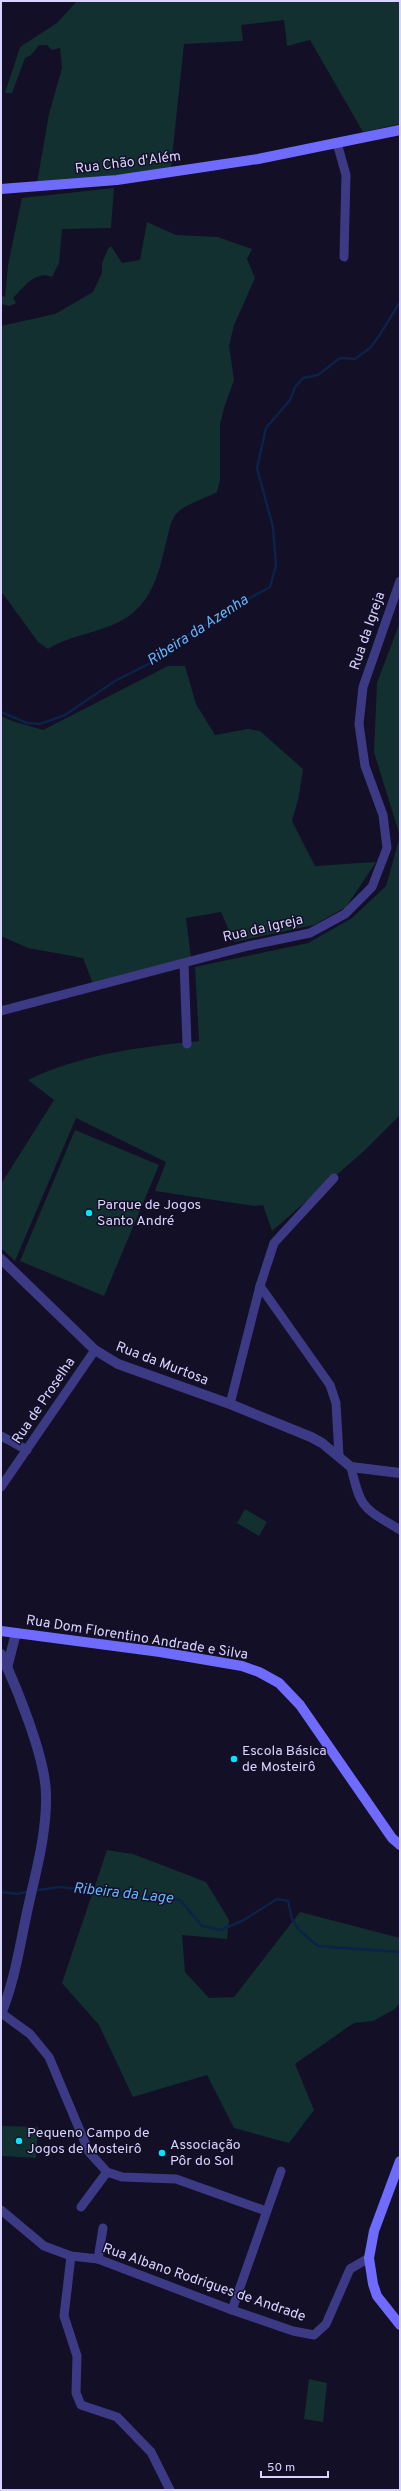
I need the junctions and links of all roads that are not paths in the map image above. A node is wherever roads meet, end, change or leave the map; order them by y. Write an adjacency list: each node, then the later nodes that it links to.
1 (400, 130): 2 (main road, Rua Chão d'Além)
2 (337, 143): 3 (main road, Rua Chão d'Além); 4 (street)
3 (1, 189)
4 (344, 257)
5 (400, 581): 6 (street, Rua da Igreja)
6 (184, 963): 7 (street, Rua da Igreja); 8 (street)
7 (1, 1011)
8 (187, 1044)
9 (334, 1178): 11 (street)
10 (1, 1259): 12 (street, Rua da Murtosa)
11 (260, 1286): 13 (street); 16 (street)
12 (95, 1350): 13 (street, Rua da Murtosa); 15 (street, Rua de Proselha)
13 (230, 1404): 16 (street, Rua da Murtosa)
14 (1, 1436): 15 (street)
15 (28, 1450): 19 (street, Rua de Proselha)
16 (339, 1456): 17 (street, Rua da Murtosa)
17 (351, 1467): 18 (street); 20 (street)
18 (400, 1473)
19 (1, 1487)
20 (400, 1530)
21 (1, 1631): 22 (main road, Rua Dom Florentino Andrade e Silva)
22 (16, 1633): 24 (street); 25 (main road, Rua Dom Florentino Andrade e Silva)
23 (1, 1654): 24 (street)
24 (8, 1668): 26 (street)
25 (400, 1845)
26 (1, 2014): 29 (street)
27 (400, 2162): 36 (main road)
28 (281, 2171): 32 (street)
29 (107, 2172): 30 (street); 32 (street)
30 (81, 2207)
31 (1, 2210): 34 (street, Rua Albano Rodrigues de Andrade)
32 (266, 2211): 37 (street)
33 (103, 2228): 35 (street)
34 (72, 2256): 35 (street, Rua Albano Rodrigues de Andrade); 39 (street)
35 (98, 2258): 37 (street, Rua Albano Rodrigues de Andrade)
36 (369, 2258): 37 (street, Rua Albano Rodrigues de Andrade); 38 (main road)
37 (232, 2310)
38 (400, 2325)
39 (170, 2490)

